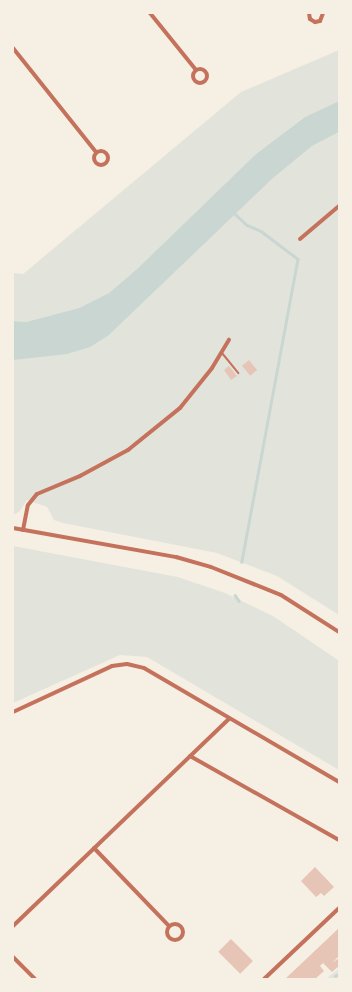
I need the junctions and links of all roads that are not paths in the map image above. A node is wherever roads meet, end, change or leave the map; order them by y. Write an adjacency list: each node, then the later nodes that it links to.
1 (150, 13): 5 (street)
2 (308, 13): 3 (street)
3 (323, 13)
4 (13, 48): 6 (street)
5 (196, 70)
6 (96, 152)
7 (339, 206): 8 (street)
8 (300, 239)
9 (229, 340): 10 (street)
10 (222, 352): 11 (lane); 13 (street)
11 (238, 372)
12 (13, 528): 13 (street)
13 (22, 530): 14 (street)
14 (339, 632)
15 (13, 712): 16 (street)
16 (229, 719): 17 (street); 18 (street)
17 (190, 756): 19 (street); 20 (street)
18 (339, 782)
19 (339, 840)
20 (94, 848): 22 (street); 23 (street)
21 (339, 908): 26 (street)
22 (13, 926)
23 (170, 926)
24 (13, 957): 25 (street)
25 (35, 979)
26 (264, 979)

